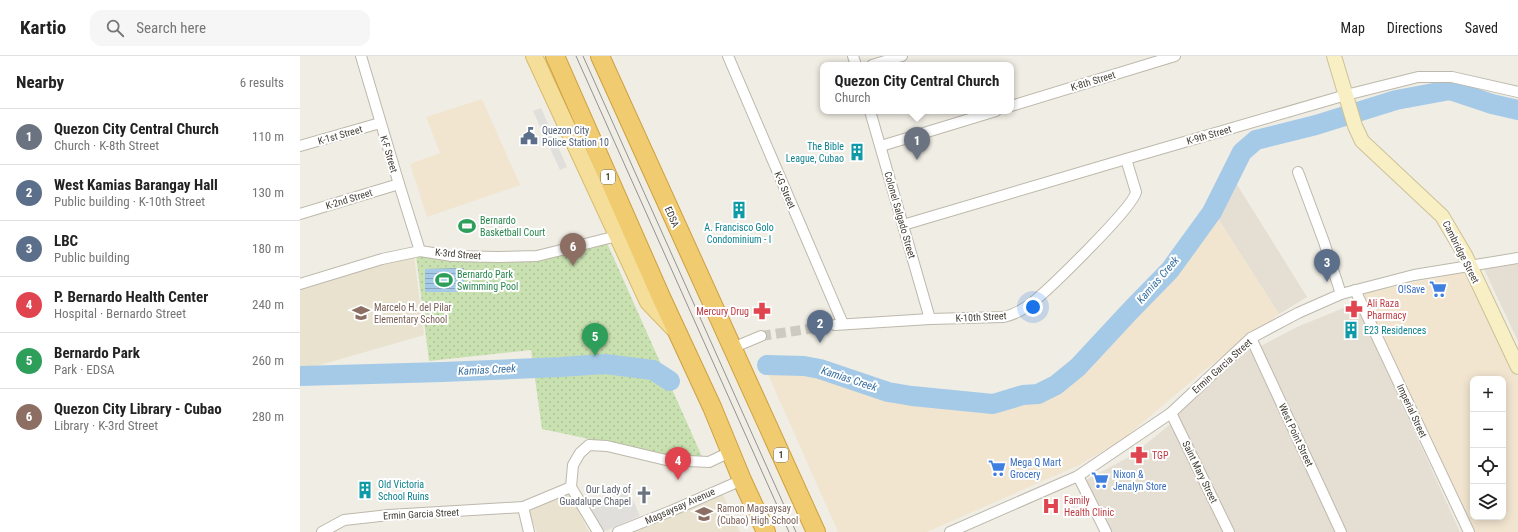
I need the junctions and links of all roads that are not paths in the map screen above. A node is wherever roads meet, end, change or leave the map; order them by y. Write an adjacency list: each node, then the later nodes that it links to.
1 (361, 56): 16 (street, K-F Street)
2 (534, 56): 24 (main road)
3 (555, 56): 33 (highway, 1)
4 (600, 56): 38 (highway, EDSA / 1)
5 (607, 56): 36 (main road, EDSA)
6 (728, 56): 32 (street, K-G Street)
7 (902, 56): 10 (street)
8 (1175, 56): 13 (street, K-8th Street)
9 (1334, 56): 12 (street, Cambridge Street)
10 (882, 62)
11 (1518, 92): 12 (street, K-9th Street)
12 (1347, 99): 19 (street, K-9th Street); 27 (street, Cambridge Street)
13 (1014, 105)
14 (871, 114): 18 (street, Colonel Salgado Street)
15 (986, 114): 18 (street)
16 (380, 123): 17 (street, K-1st Street); 21 (street, K-F Street)
17 (300, 146)
18 (881, 146): 23 (street, Colonel Salgado Street)
19 (1126, 159): 23 (street, K-9th Street); 31 (street, K-10th Street)
20 (1298, 172): 30 (street)
21 (399, 184): 22 (street, K-2nd Street); 25 (street, K-F Street)
22 (300, 214)
23 (903, 225): 31 (street, Colonel Salgado Street)
24 (618, 236): 25 (street, K-3rd Street); 33 (main road)
25 (420, 251): 28 (street, K-3rd Street)
26 (1518, 258): 27 (street, Ermin Garcia Street)
27 (1469, 266): 29 (street, Ermin Garcia Street); 37 (street, Cambridge Street)
28 (300, 284)
29 (1355, 290): 30 (street, Ermin Garcia Street); 56 (street, Imperial Street)
30 (1341, 294): 35 (street, Ermin Garcia Street)
31 (930, 319): 32 (street, K-10th Street)
32 (839, 325)
33 (679, 334): 40 (highway, 1)
34 (761, 336): 36 (street)
35 (1252, 338): 39 (street, Ermin Garcia Street); 55 (street, West Point Street)
36 (737, 346): 38 (main road, EDSA)
37 (1518, 367)
38 (746, 377): 51 (highway, EDSA / 1)
39 (1171, 413): 41 (street, Ermin Garcia Street); 54 (street, Saint Mary Street)
40 (730, 452): 42 (highway, 1); 43 (street)
41 (1078, 476): 45 (street, Ermin Garcia Street); 53 (street)
42 (742, 480): 49 (street, Magsaysay Avenue); 50 (highway, 1)
43 (571, 487): 44 (street); 48 (street)
44 (523, 507): 46 (street, Ermin Garcia Street); 47 (street)
45 (973, 528): 52 (street, Ermin Garcia Street)
46 (322, 532)
47 (529, 532)
48 (598, 532)
49 (618, 532)
50 (766, 532)
51 (816, 532)
52 (950, 532)
53 (1106, 532)
54 (1229, 532)
55 (1341, 532)
56 (1469, 532)

